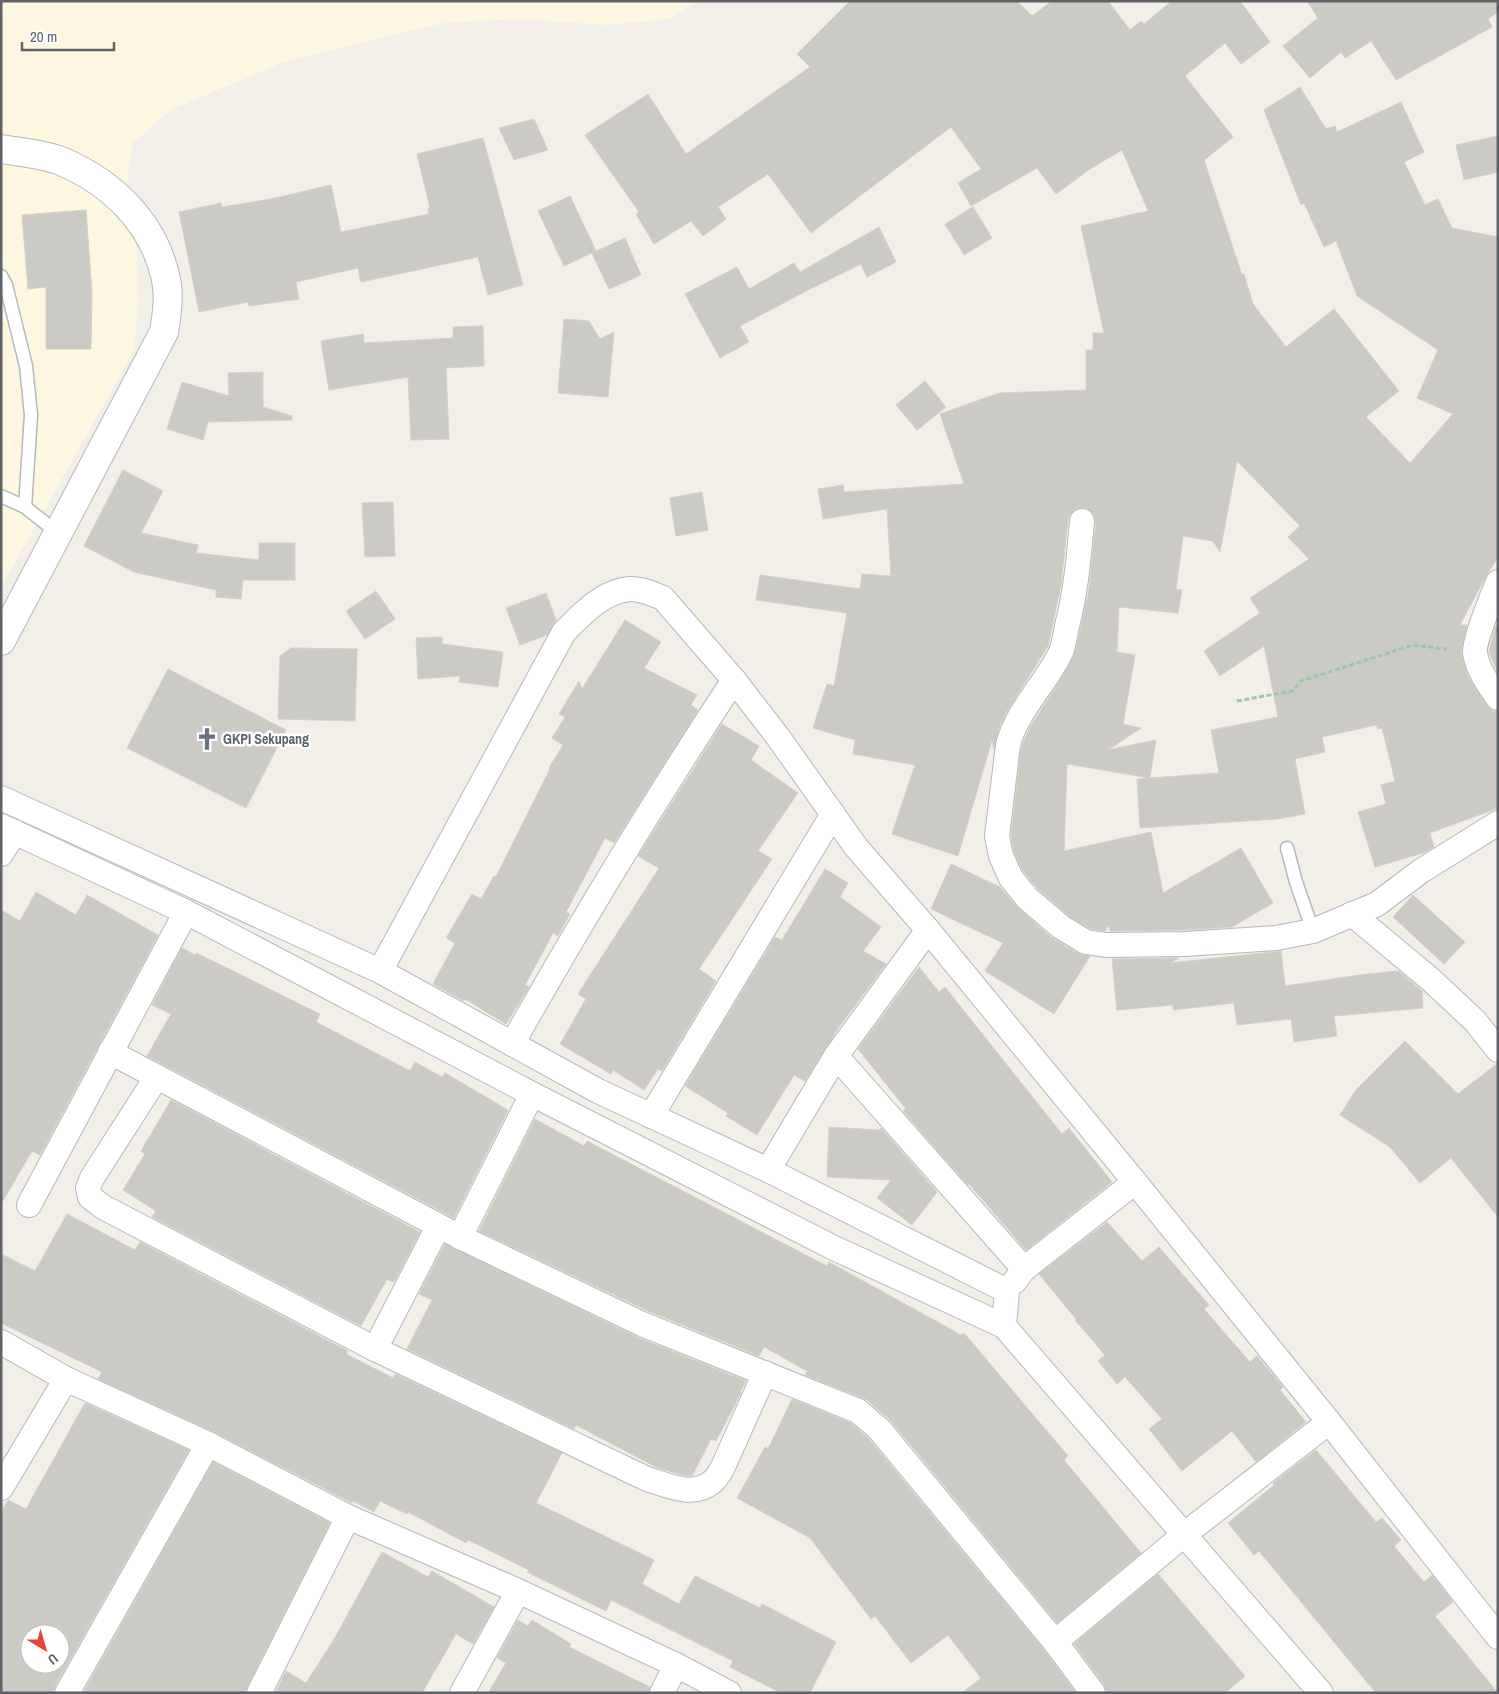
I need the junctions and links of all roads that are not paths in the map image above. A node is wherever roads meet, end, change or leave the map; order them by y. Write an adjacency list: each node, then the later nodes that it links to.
1 (1, 149): 6 (street)
2 (1, 276): 4 (lane)
3 (1, 496): 4 (lane)
4 (25, 507): 6 (lane)
5 (1082, 520): 20 (street)
6 (58, 534): 8 (street)
7 (1498, 582): 10 (street)
8 (1, 641)
9 (734, 680): 12 (street); 21 (street); 22 (street)
10 (1498, 698)
11 (1, 798): 21 (street)
12 (833, 814): 19 (street); 28 (street)
13 (1498, 823): 18 (street)
14 (8, 829): 16 (street); 17 (street)
15 (1287, 848): 20 (lane)
16 (1, 854)
17 (186, 912): 24 (street); 27 (street)
18 (1352, 914): 20 (street); 23 (street)
19 (928, 930): 25 (street); 30 (street)
20 (1313, 931)
21 (380, 971): 22 (street)
22 (512, 1044): 28 (street)
23 (1498, 1050)
24 (110, 1052): 26 (street); 31 (street)
25 (836, 1056): 29 (street); 34 (street)
26 (156, 1078): 32 (street); 38 (street)
27 (532, 1094): 33 (street); 36 (street)
28 (651, 1116): 29 (street)
29 (768, 1170): 35 (street)
30 (1135, 1182): 34 (street); 41 (street)
31 (29, 1205)
32 (438, 1226): 33 (street); 38 (street)
33 (460, 1237): 39 (street)
34 (1024, 1269): 35 (street)
35 (1007, 1291): 36 (street)
36 (1004, 1326): 45 (street)
37 (1, 1342): 40 (street)
38 (375, 1349): 39 (street)
39 (765, 1373): 48 (street)
40 (66, 1380): 42 (street); 43 (street)
41 (1329, 1422): 45 (street); 47 (street)
42 (208, 1444): 44 (street); 50 (street)
43 (1, 1488)
44 (348, 1518): 46 (street); 51 (street)
45 (1185, 1534): 48 (street); 56 (street)
46 (518, 1591): 49 (street); 52 (street)
47 (1498, 1637)
48 (1055, 1642): 55 (street)
49 (676, 1665): 53 (street); 54 (street)
50 (67, 1693)
51 (259, 1693)
52 (462, 1693)
53 (662, 1693)
54 (729, 1693)
55 (1094, 1693)
56 (1321, 1693)

